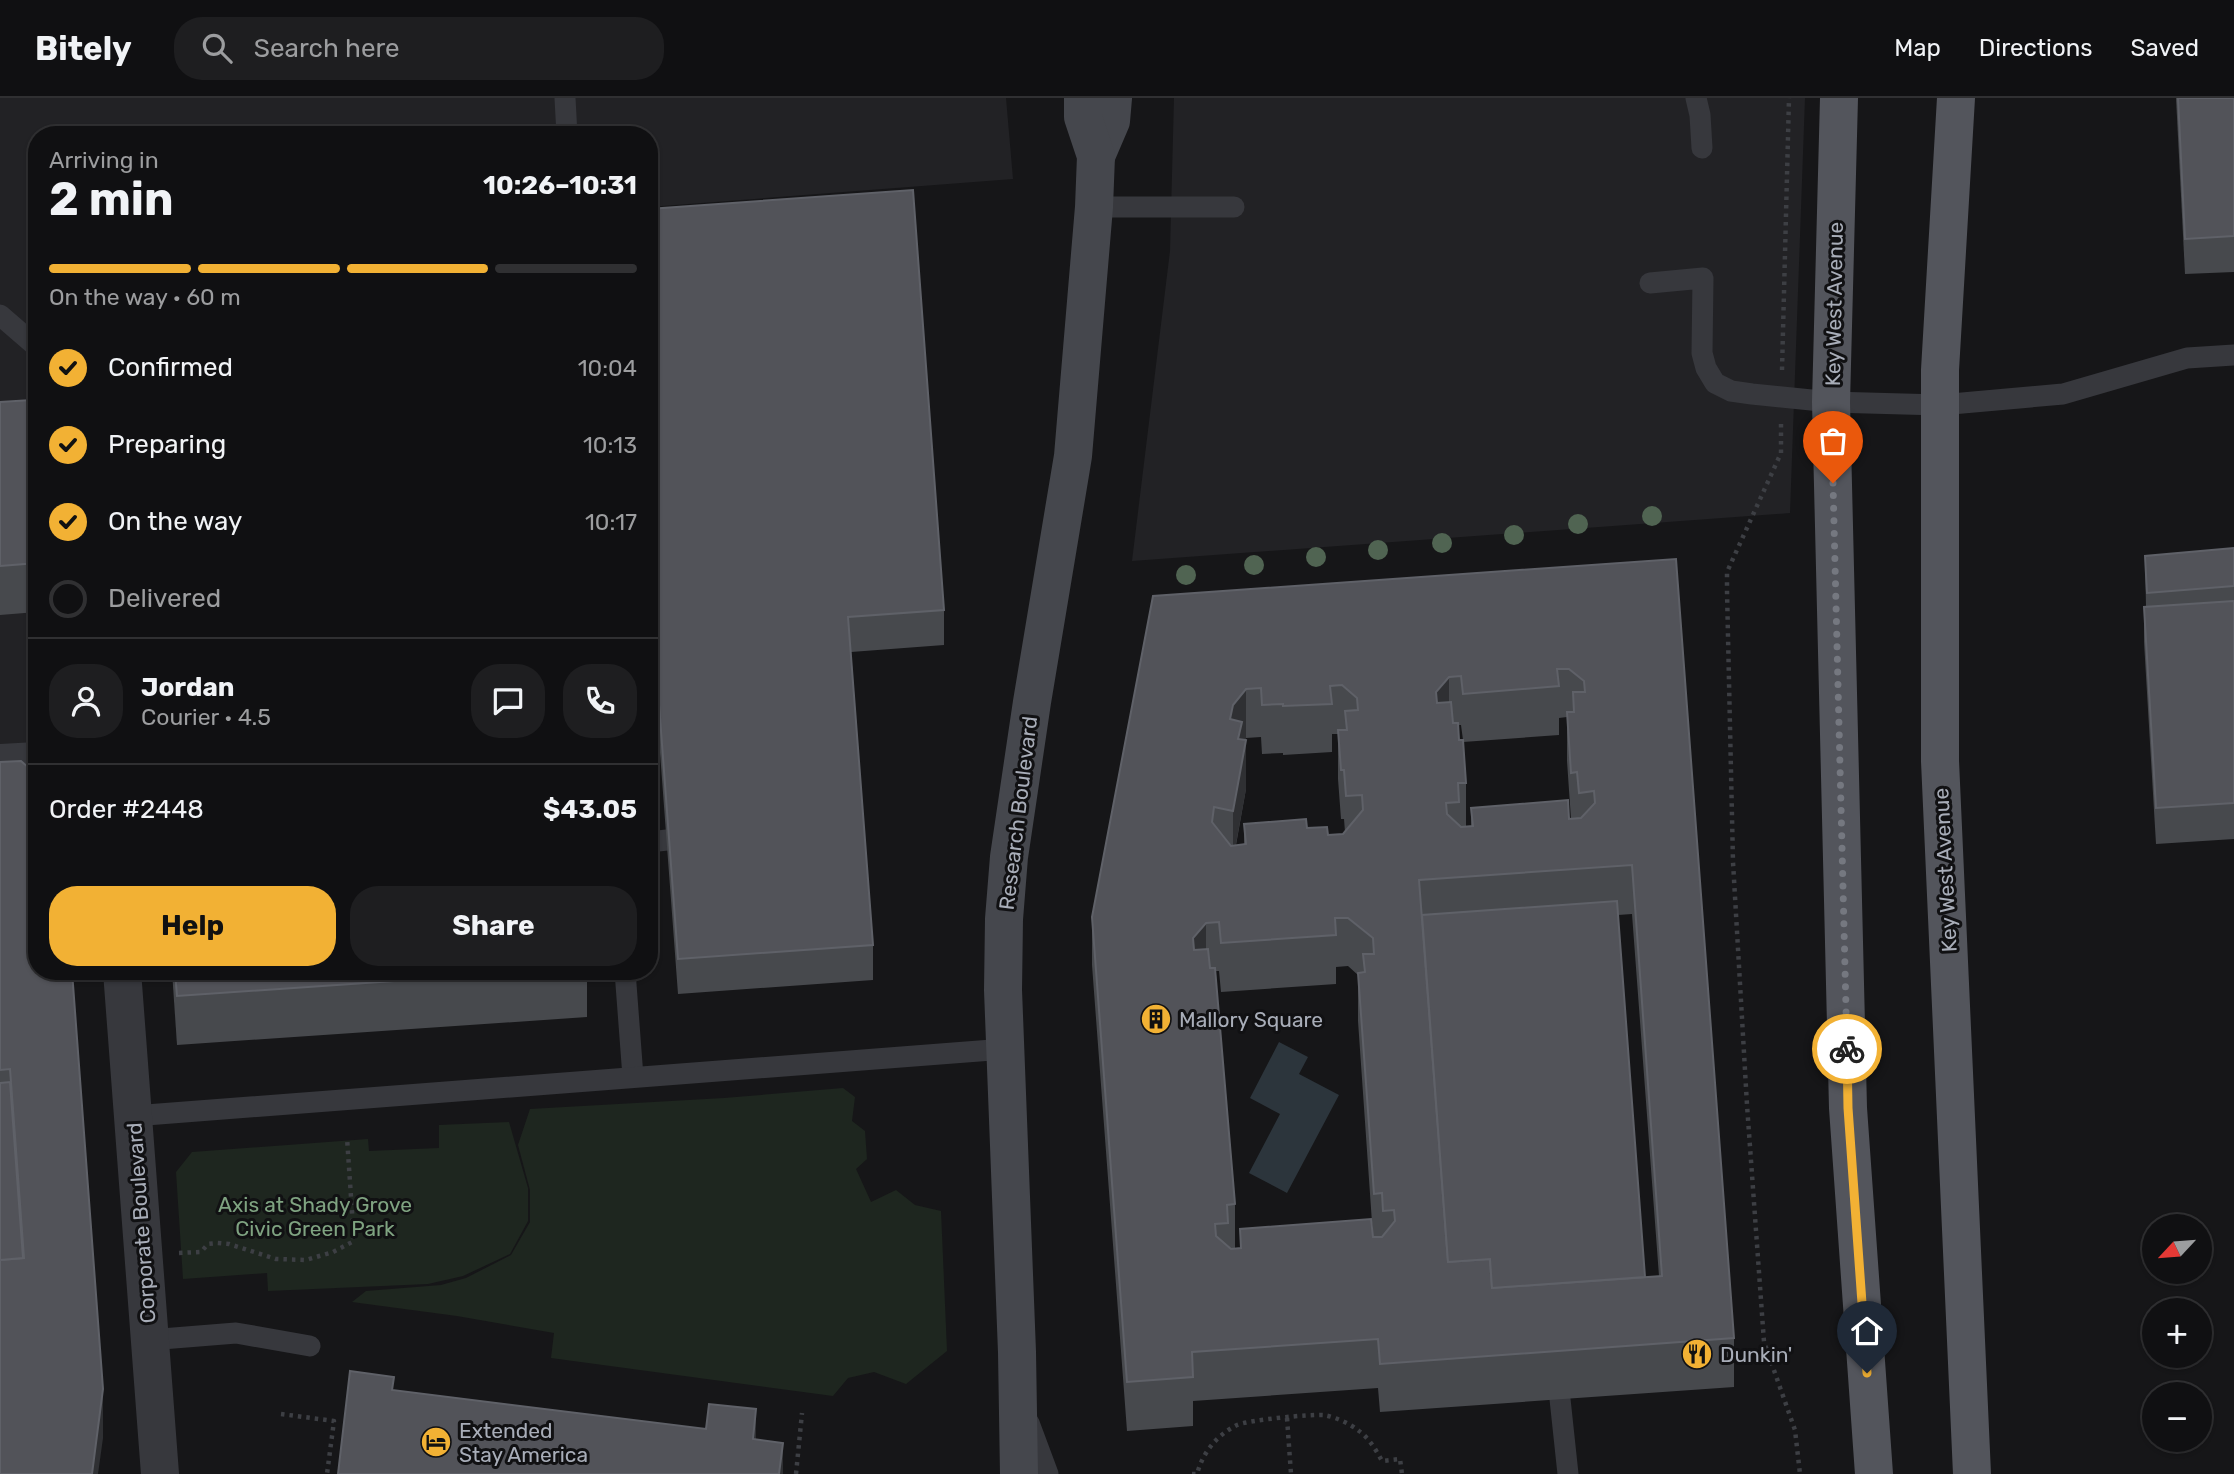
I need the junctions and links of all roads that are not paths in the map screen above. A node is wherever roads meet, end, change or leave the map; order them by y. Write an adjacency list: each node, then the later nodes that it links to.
1 (565, 98): 7 (lane)
2 (1083, 98): 9 (street, Research Boulevard)
3 (1113, 98): 9 (street, Research Boulevard)
4 (1696, 98): 8 (lane)
5 (1839, 98): 16 (main road, Key West Avenue)
6 (1956, 98): 17 (main road, Key West Avenue)
7 (567, 126)
8 (1702, 148)
9 (1096, 156): 10 (street, Research Boulevard)
10 (1094, 206): 11 (lane); 22 (street, Research Boulevard)
11 (1234, 207)
12 (1650, 283): 16 (lane)
13 (0, 315): 14 (lane)
14 (28, 339)
15 (2234, 355): 17 (lane)
16 (1831, 402): 17 (lane); 33 (main road, Key West Avenue)
17 (1940, 405): 34 (main road, Key West Avenue)
18 (28, 761): 19 (street)
19 (0, 763)
20 (123, 980): 24 (street, Corporate Boulevard)
21 (626, 980): 23 (lane)
22 (1005, 1049): 23 (lane); 27 (street, Research Boulevard)
23 (633, 1077): 24 (lane)
24 (133, 1116): 25 (street, Corporate Boulevard)
25 (149, 1340): 26 (lane); 29 (street, Corporate Boulevard)
26 (310, 1346)
27 (1017, 1352): 30 (street, Research Boulevard); 31 (lane)
28 (1560, 1399): 32 (lane)
29 (160, 1474)
30 (1018, 1474)
31 (1048, 1474)
32 (1568, 1474)
33 (1874, 1474)
34 (1972, 1474)

